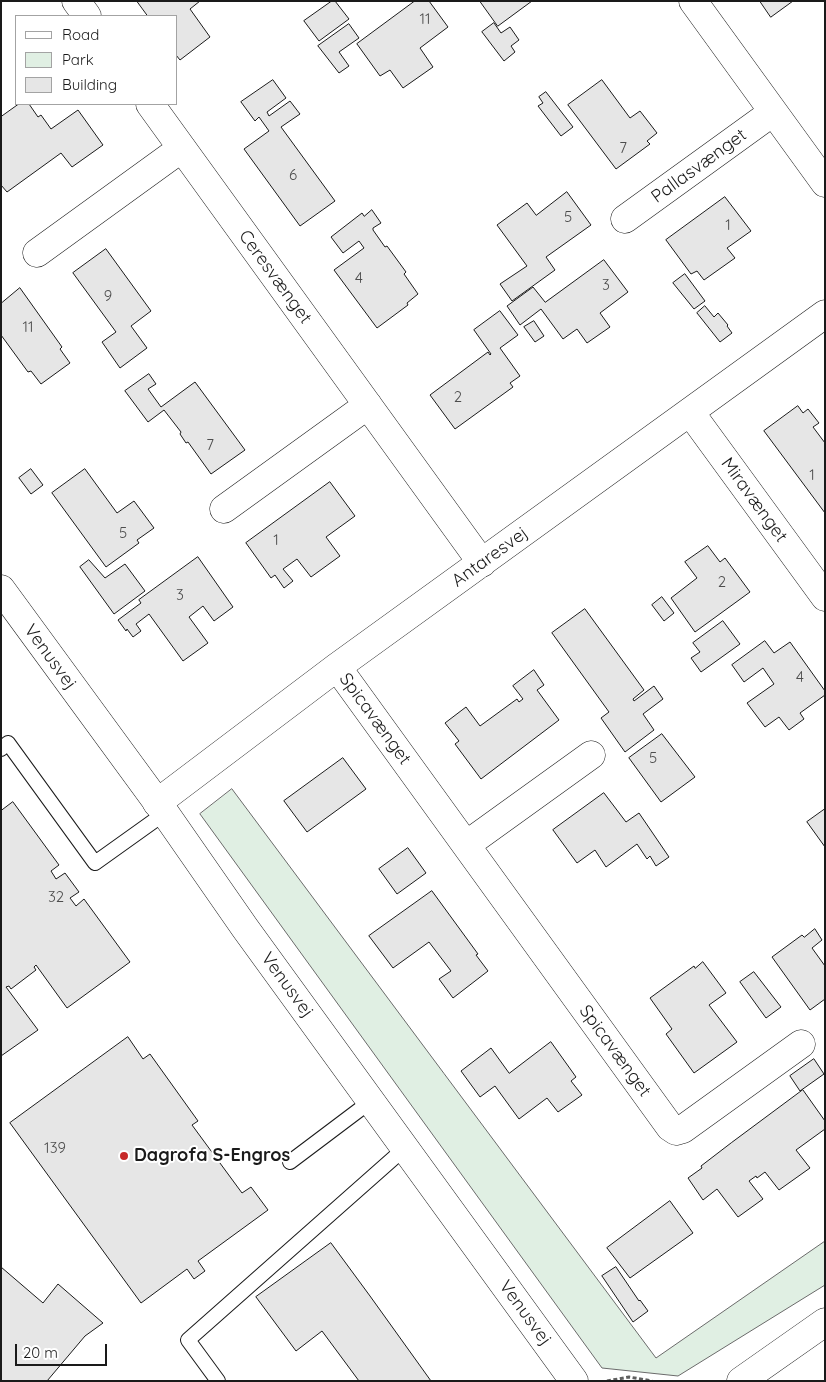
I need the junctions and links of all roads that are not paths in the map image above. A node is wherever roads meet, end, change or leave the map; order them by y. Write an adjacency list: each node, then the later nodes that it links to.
1 (76, 1): 3 (street)
2 (693, 1): 5 (street)
3 (85, 15)
4 (151, 105): 6 (street, Ceresvænget)
5 (774, 112): 7 (street); 8 (street, Pallasvænget)
6 (182, 148): 9 (street); 11 (street, Ceresvænget)
7 (825, 183)
8 (626, 220)
9 (37, 253)
10 (825, 314): 12 (street, Antaresvej)
11 (368, 405): 13 (street); 14 (street, Ceresvænget)
12 (690, 412): 14 (street, Antaresvej); 16 (street, Miravænget)
13 (224, 509)
14 (482, 562): 17 (street, Antaresvej)
15 (1, 590): 20 (street, Venusvej)
16 (823, 590)
17 (337, 667): 20 (street, Antaresvej); 21 (street, Spicavænget)
18 (1, 749): 20 (lane)
19 (591, 755): 21 (street)
20 (161, 808): 23 (street, Venusvej)
21 (466, 845): 22 (street, Spicavænget)
22 (800, 1044)
23 (371, 1101): 24 (street, Venusvej); 25 (lane)
24 (406, 1148): 27 (lane); 28 (street, Venusvej)
25 (290, 1162)
26 (825, 1322): 29 (street)
27 (218, 1381)
28 (574, 1381)
29 (741, 1381)

